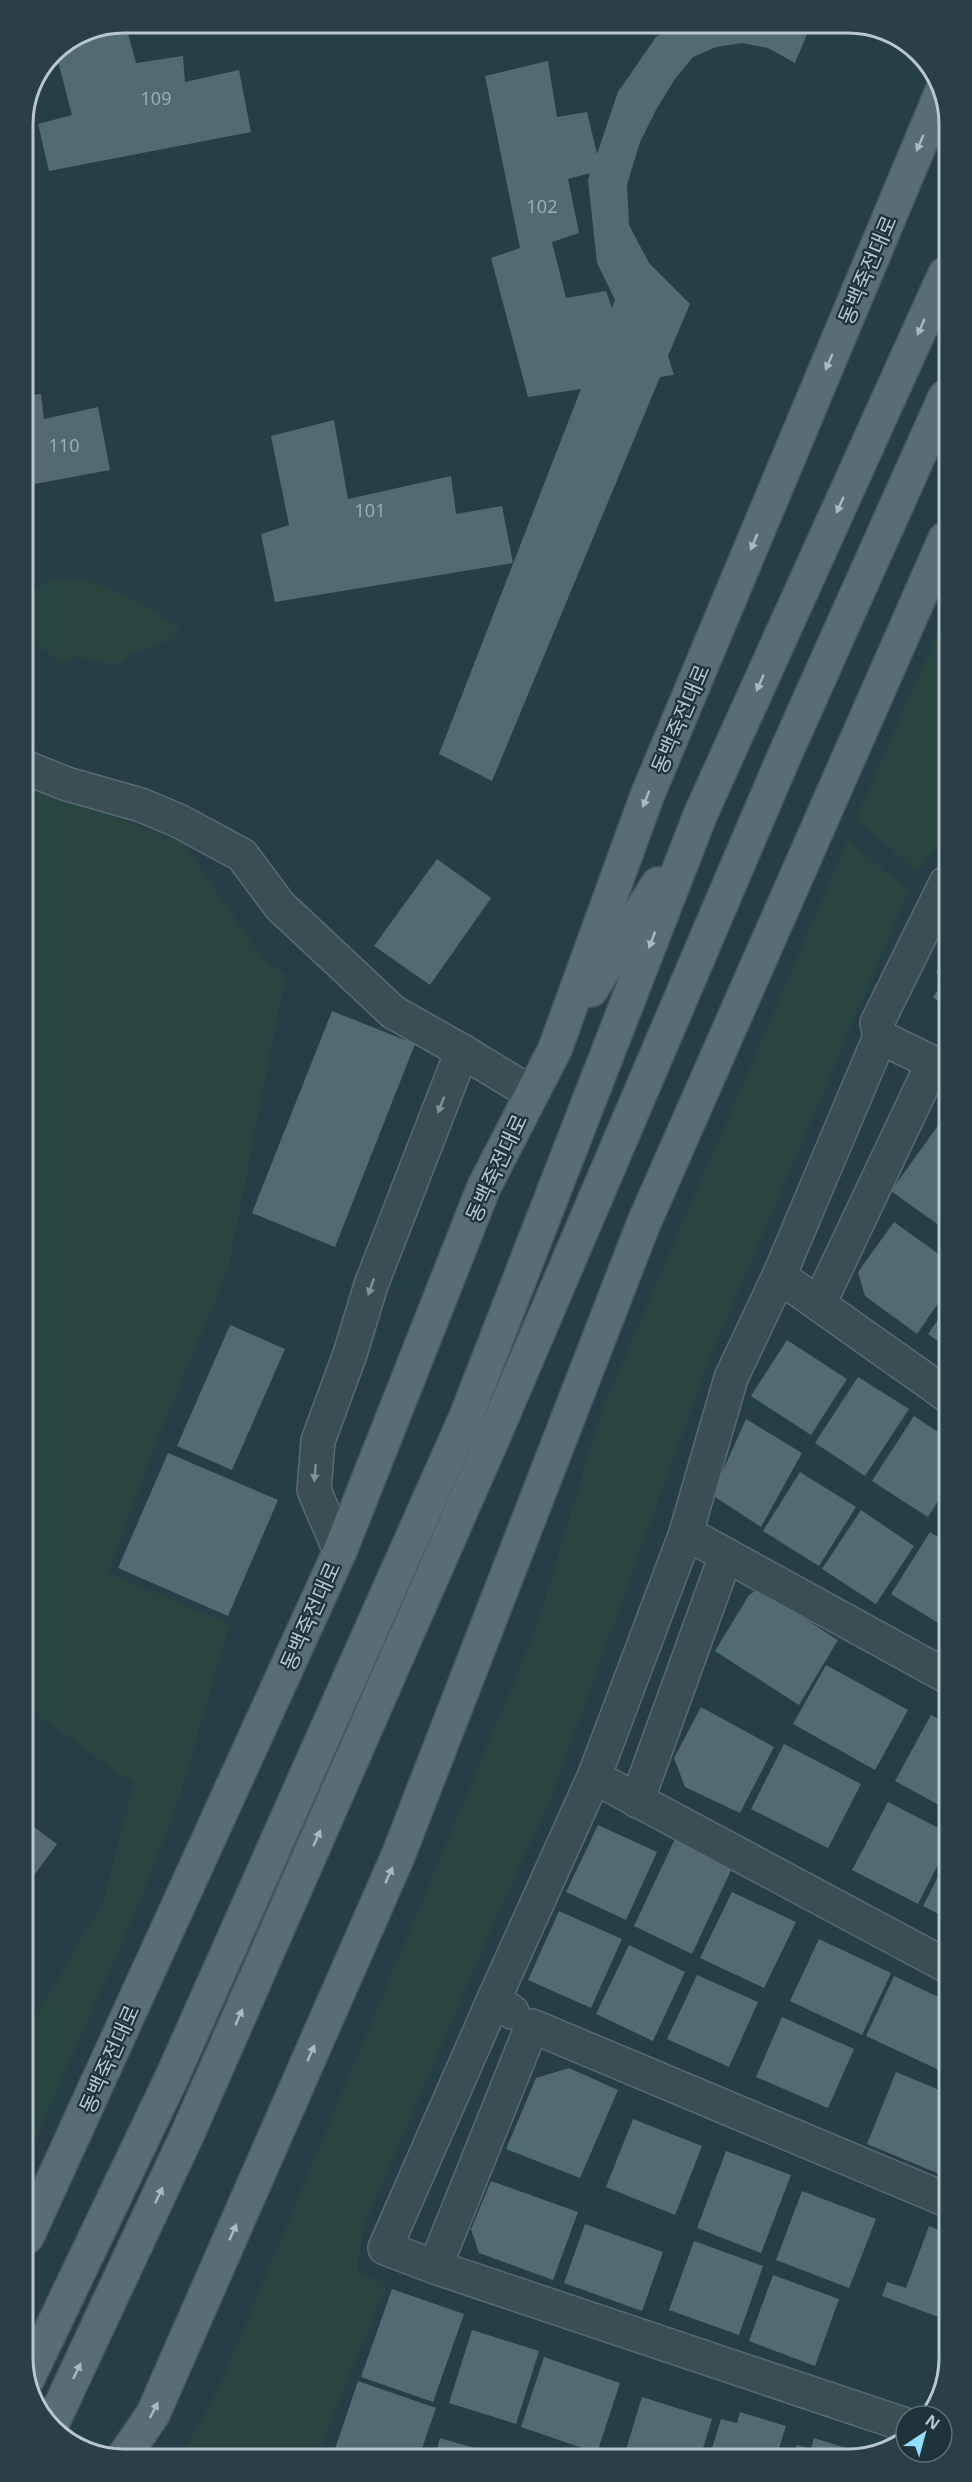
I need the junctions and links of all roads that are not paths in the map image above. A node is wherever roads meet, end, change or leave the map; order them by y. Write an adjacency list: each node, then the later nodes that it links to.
1 (936, 105): 9 (main road, 동백죽전대로, one-way to 9)
2 (939, 287): 6 (main road, one-way to 6)
3 (939, 410): 30 (main road, one-way to 3)
4 (939, 553): 32 (main road, one-way to 4)
5 (33, 771): 10 (street)
6 (701, 813): 9 (main road); 29 (main road, one-way to 29)
7 (939, 897): 8 (street)
8 (880, 1037): 11 (street); 14 (street)
9 (555, 1049): 13 (main road, 동백죽전대로)
10 (462, 1050): 13 (street); 18 (street, one-way to 18)
11 (939, 1067)
12 (939, 1070): 15 (street)
13 (531, 1093): 18 (main road, 동백죽전대로)
14 (779, 1276): 15 (street); 17 (street)
15 (819, 1304): 16 (street)
16 (939, 1389)
17 (686, 1533): 19 (street); 21 (street)
18 (339, 1551): 27 (main road, 동백죽전대로)
19 (726, 1555): 20 (street); 22 (street)
20 (939, 1672)
21 (594, 1777): 22 (street); 24 (street)
22 (638, 1801): 23 (street)
23 (939, 1962)
24 (494, 1999): 25 (street); 28 (street)
25 (532, 2026): 26 (street); 28 (street)
26 (939, 2197)
27 (33, 2224)
28 (435, 2267): 31 (street)
29 (34, 2366)
30 (55, 2418)
31 (894, 2421)
32 (129, 2449)

